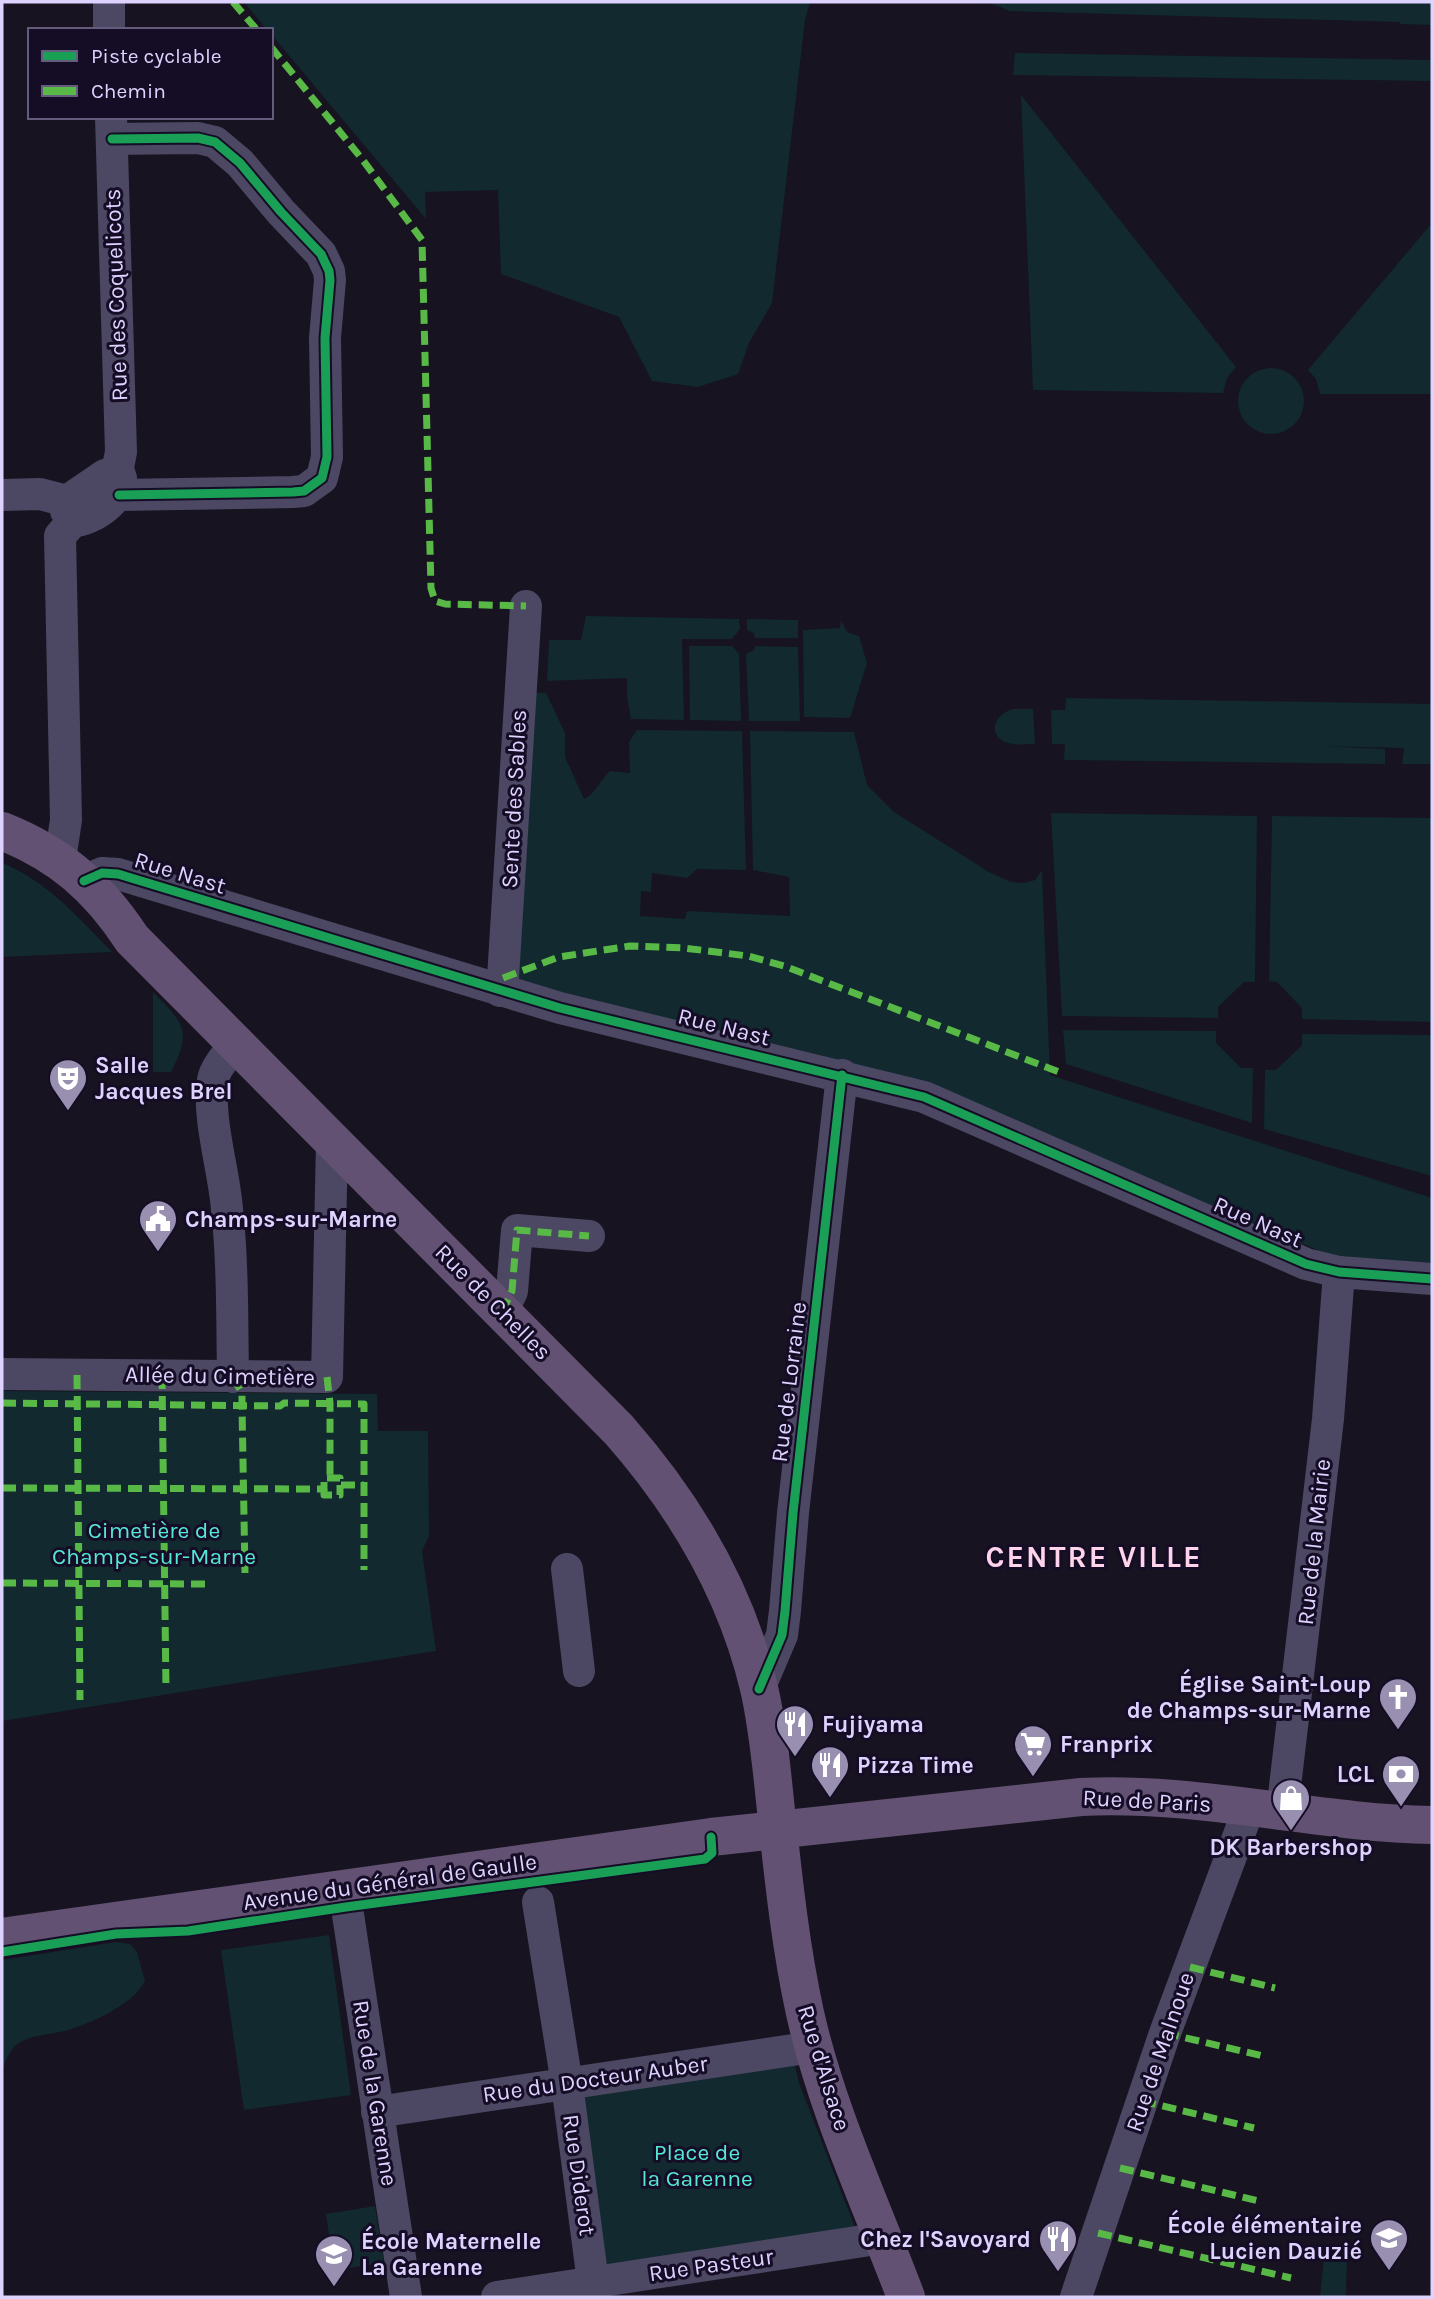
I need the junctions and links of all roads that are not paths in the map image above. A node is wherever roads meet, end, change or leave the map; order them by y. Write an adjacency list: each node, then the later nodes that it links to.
1 (108, 2): 2 (street)
2 (109, 28)
3 (112, 128): 4 (street, Rue des Coquelicots); 4 (street)
4 (118, 483): 6 (street)
5 (2, 495): 6 (street)
6 (70, 511): 10 (street)
7 (526, 606): 12 (street, Sente des Sables)
8 (2, 831): 10 (main road, Rue de Chelles)
9 (2, 845): 11 (main road)
10 (72, 871): 11 (main road, Rue de Chelles); 12 (street, Rue Nast)
11 (132, 939): 13 (main road, Rue de Chelles)
12 (500, 991): 14 (street, Rue Nast)
13 (230, 1038): 15 (main road, Rue de Chelles); 21 (street)
14 (842, 1075): 17 (street, Rue Nast); 24 (street, Rue de Lorraine)
15 (332, 1141): 19 (main road, Rue de Chelles); 21 (street, Allée du Cimetière)
16 (589, 1236): 19 (street)
17 (1339, 1272): 18 (street, Rue Nast); 25 (street, Rue de la Mairie)
18 (1432, 1279)
19 (502, 1312): 24 (main road, Rue de Chelles)
20 (2, 1374): 21 (street, Allée du Cimetière)
21 (233, 1377)
22 (567, 1569): 23 (street)
23 (579, 1671)
24 (759, 1689): 27 (main road, Rue de Chelles)
25 (1266, 1810): 26 (main road, Rue de Paris); 27 (main road, Rue de Paris); 39 (street, Rue de Malnoue)
26 (1432, 1825)
27 (778, 1829): 28 (main road, Avenue du Général de Gaulle); 31 (main road, Rue d'Alsace)
28 (344, 1888): 30 (main road, Avenue du Général de Gaulle); 33 (street, Rue de la Garenne)
29 (538, 1902): 32 (street, Rue Diderot)
30 (2, 1937)
31 (813, 2047): 32 (street, Rue du Docteur Auber); 34 (main road, Rue d'Alsace)
32 (566, 2084): 33 (street, Rue du Docteur Auber); 35 (street, Rue Diderot)
33 (377, 2112): 36 (street, Rue de la Garenne)
34 (883, 2238): 35 (street, Rue Pasteur); 38 (main road, Rue d'Alsace)
35 (593, 2283): 37 (street, Rue Pasteur)
36 (406, 2297)
37 (497, 2297)
38 (906, 2297)
39 (1076, 2297)

